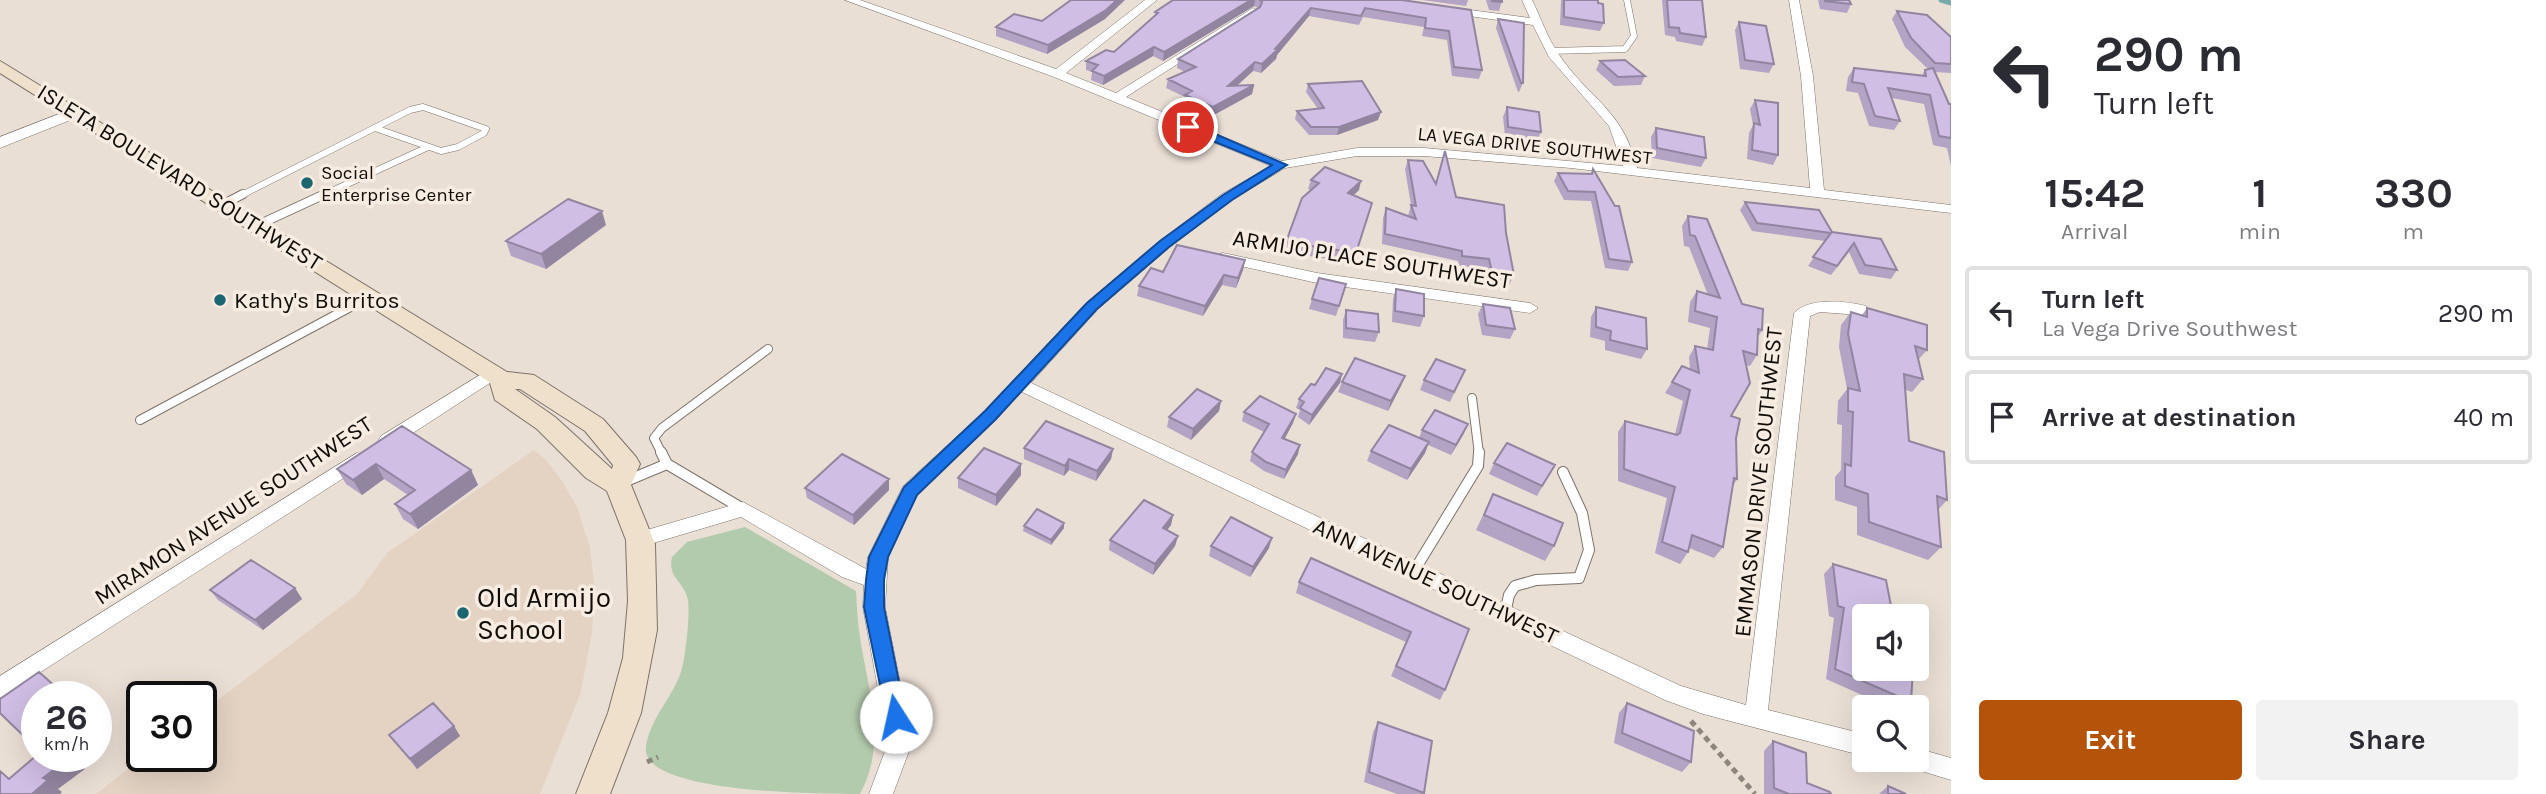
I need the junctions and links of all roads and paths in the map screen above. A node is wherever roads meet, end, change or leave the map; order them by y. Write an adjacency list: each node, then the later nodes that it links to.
1 (850, 0): 11 (street)
2 (1152, 0): 11 (street)
3 (1527, 0): 8 (street)
4 (1628, 0): 9 (lane)
5 (1794, 0): 19 (street)
6 (1432, 7): 8 (street)
7 (1253, 11): 12 (street)
8 (1538, 22): 9 (street)
9 (1551, 51): 18 (street)
10 (0, 66): 13 (main road, ISLETA BOULEVARD SOUTHWEST)
11 (1058, 74): 12 (street)
12 (1117, 98): 17 (street)
13 (77, 112): 15 (street); 20 (main road, ISLETA BOULEVARD SOUTHWEST)
14 (375, 128): 16 (lane); 16 (lane); 20 (lane)
15 (0, 143)
16 (428, 147): 22 (lane)
17 (1281, 165): 18 (street, LA VEGA DRIVE SOUTHWEST); 23 (street)
18 (1631, 173): 19 (street, LA VEGA DRIVE SOUTHWEST)
19 (1818, 195): 21 (street, LA VEGA DRIVE SOUTHWEST)
20 (224, 204): 22 (main road, ISLETA BOULEVARD SOUTHWEST)
21 (1951, 209)
22 (258, 225): 26 (main road, ISLETA BOULEVARD SOUTHWEST)
23 (1165, 244): 24 (street); 31 (street)
24 (1186, 250)
25 (1212, 256): 27 (street, ARMIJO PLACE SOUTHWEST)
26 (371, 296): 30 (main road, ISLETA BOULEVARD SOUTHWEST); 33 (lane)
27 (1530, 308)
28 (1860, 310): 44 (street, EMMASON DRIVE SOUTHWEST)
29 (768, 349): 34 (lane)
30 (497, 377): 36 (main road, ISLETA BOULEVARD SOUTHWEST); 42 (street, MIRAMON AVENUE SOUTHWEST)
31 (1019, 384): 39 (street, ANN AVENUE SOUTHWEST); 40 (street)
32 (1472, 398): 39 (lane)
33 (139, 420)
34 (667, 464): 36 (lane); 37 (lane)
35 (1563, 472): 41 (lane)
36 (618, 485): 38 (main road)
37 (743, 509): 38 (street); 40 (street)
38 (640, 539): 50 (main road)
39 (1414, 571): 41 (street, ANN AVENUE SOUTHWEST)
40 (875, 580): 51 (street)
41 (1504, 614): 43 (street, ANN AVENUE SOUTHWEST)
42 (0, 688)
43 (1663, 688): 44 (street, ANN AVENUE SOUTHWEST); 52 (path)
44 (1756, 716): 45 (street, ANN AVENUE SOUTHWEST)
45 (1852, 742)
46 (659, 758): 47 (path)
47 (647, 762)
48 (1929, 763): 49 (street)
49 (1951, 769)
50 (594, 794)
51 (881, 794)
52 (1755, 794)

